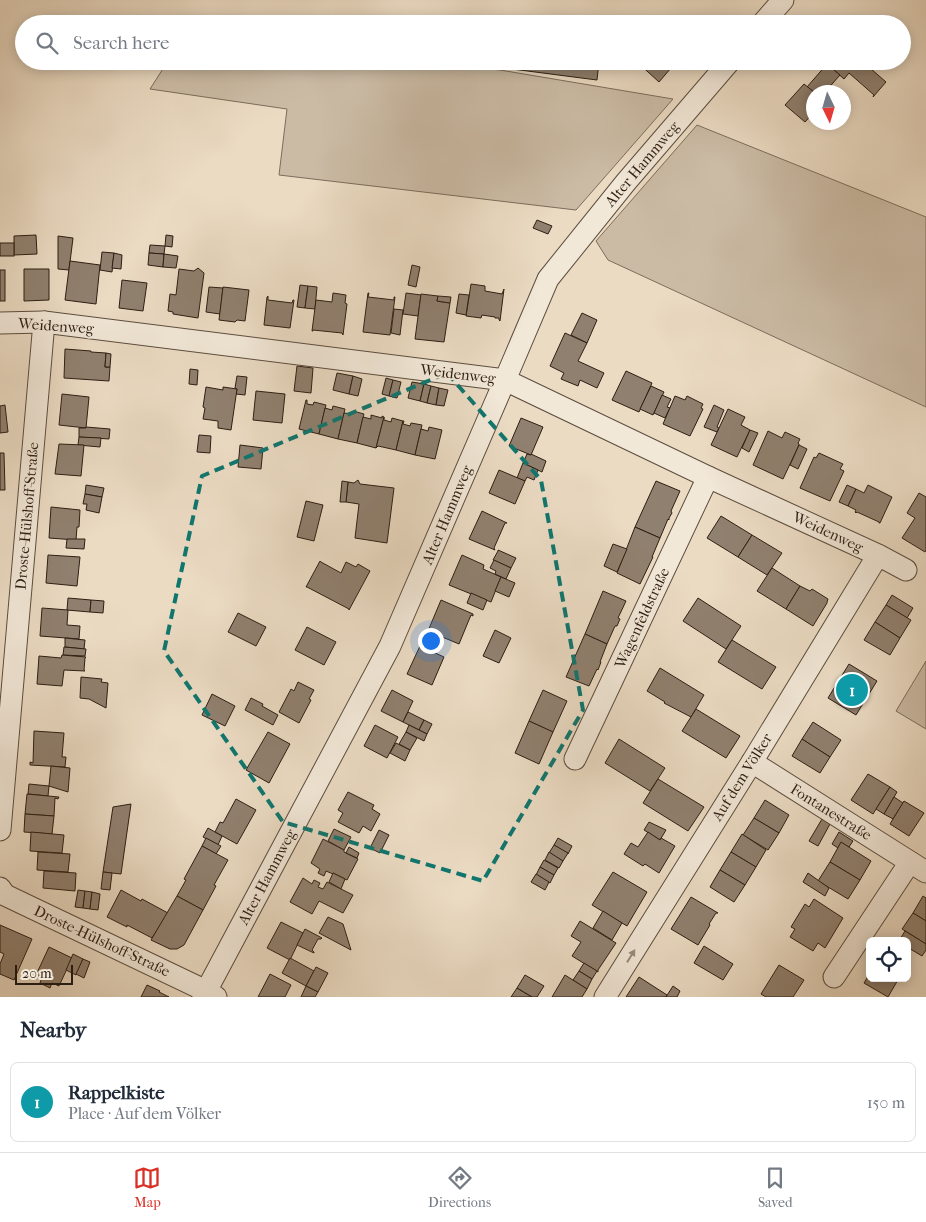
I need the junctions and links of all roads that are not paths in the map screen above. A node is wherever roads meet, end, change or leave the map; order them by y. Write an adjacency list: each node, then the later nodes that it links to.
1 (783, 0): 2 (street)
2 (770, 15)
3 (722, 70): 6 (street, Alter Hammweg)
4 (44, 322): 5 (street, Weidenweg); 6 (street, Weidenweg); 12 (street, Droste-Hülshoff-Straße)
5 (0, 323)
6 (505, 380): 7 (street, Weidenweg); 16 (street, Alter Hammweg)
7 (708, 477): 8 (street, Weidenweg); 10 (street, Wagenfeldstraße)
8 (878, 555): 9 (street, Weidenweg); 11 (street, Auf dem Völker)
9 (906, 570)
10 (575, 759)
11 (752, 762): 13 (street, Fontanestraße); 17 (street, Auf dem Völker, one-way to 11)
12 (0, 830)
13 (918, 867): 15 (street, Fontanestraße)
14 (0, 888): 16 (street, Droste-Hülshoff-Straße)
15 (834, 977)
16 (209, 995)
17 (605, 997)

